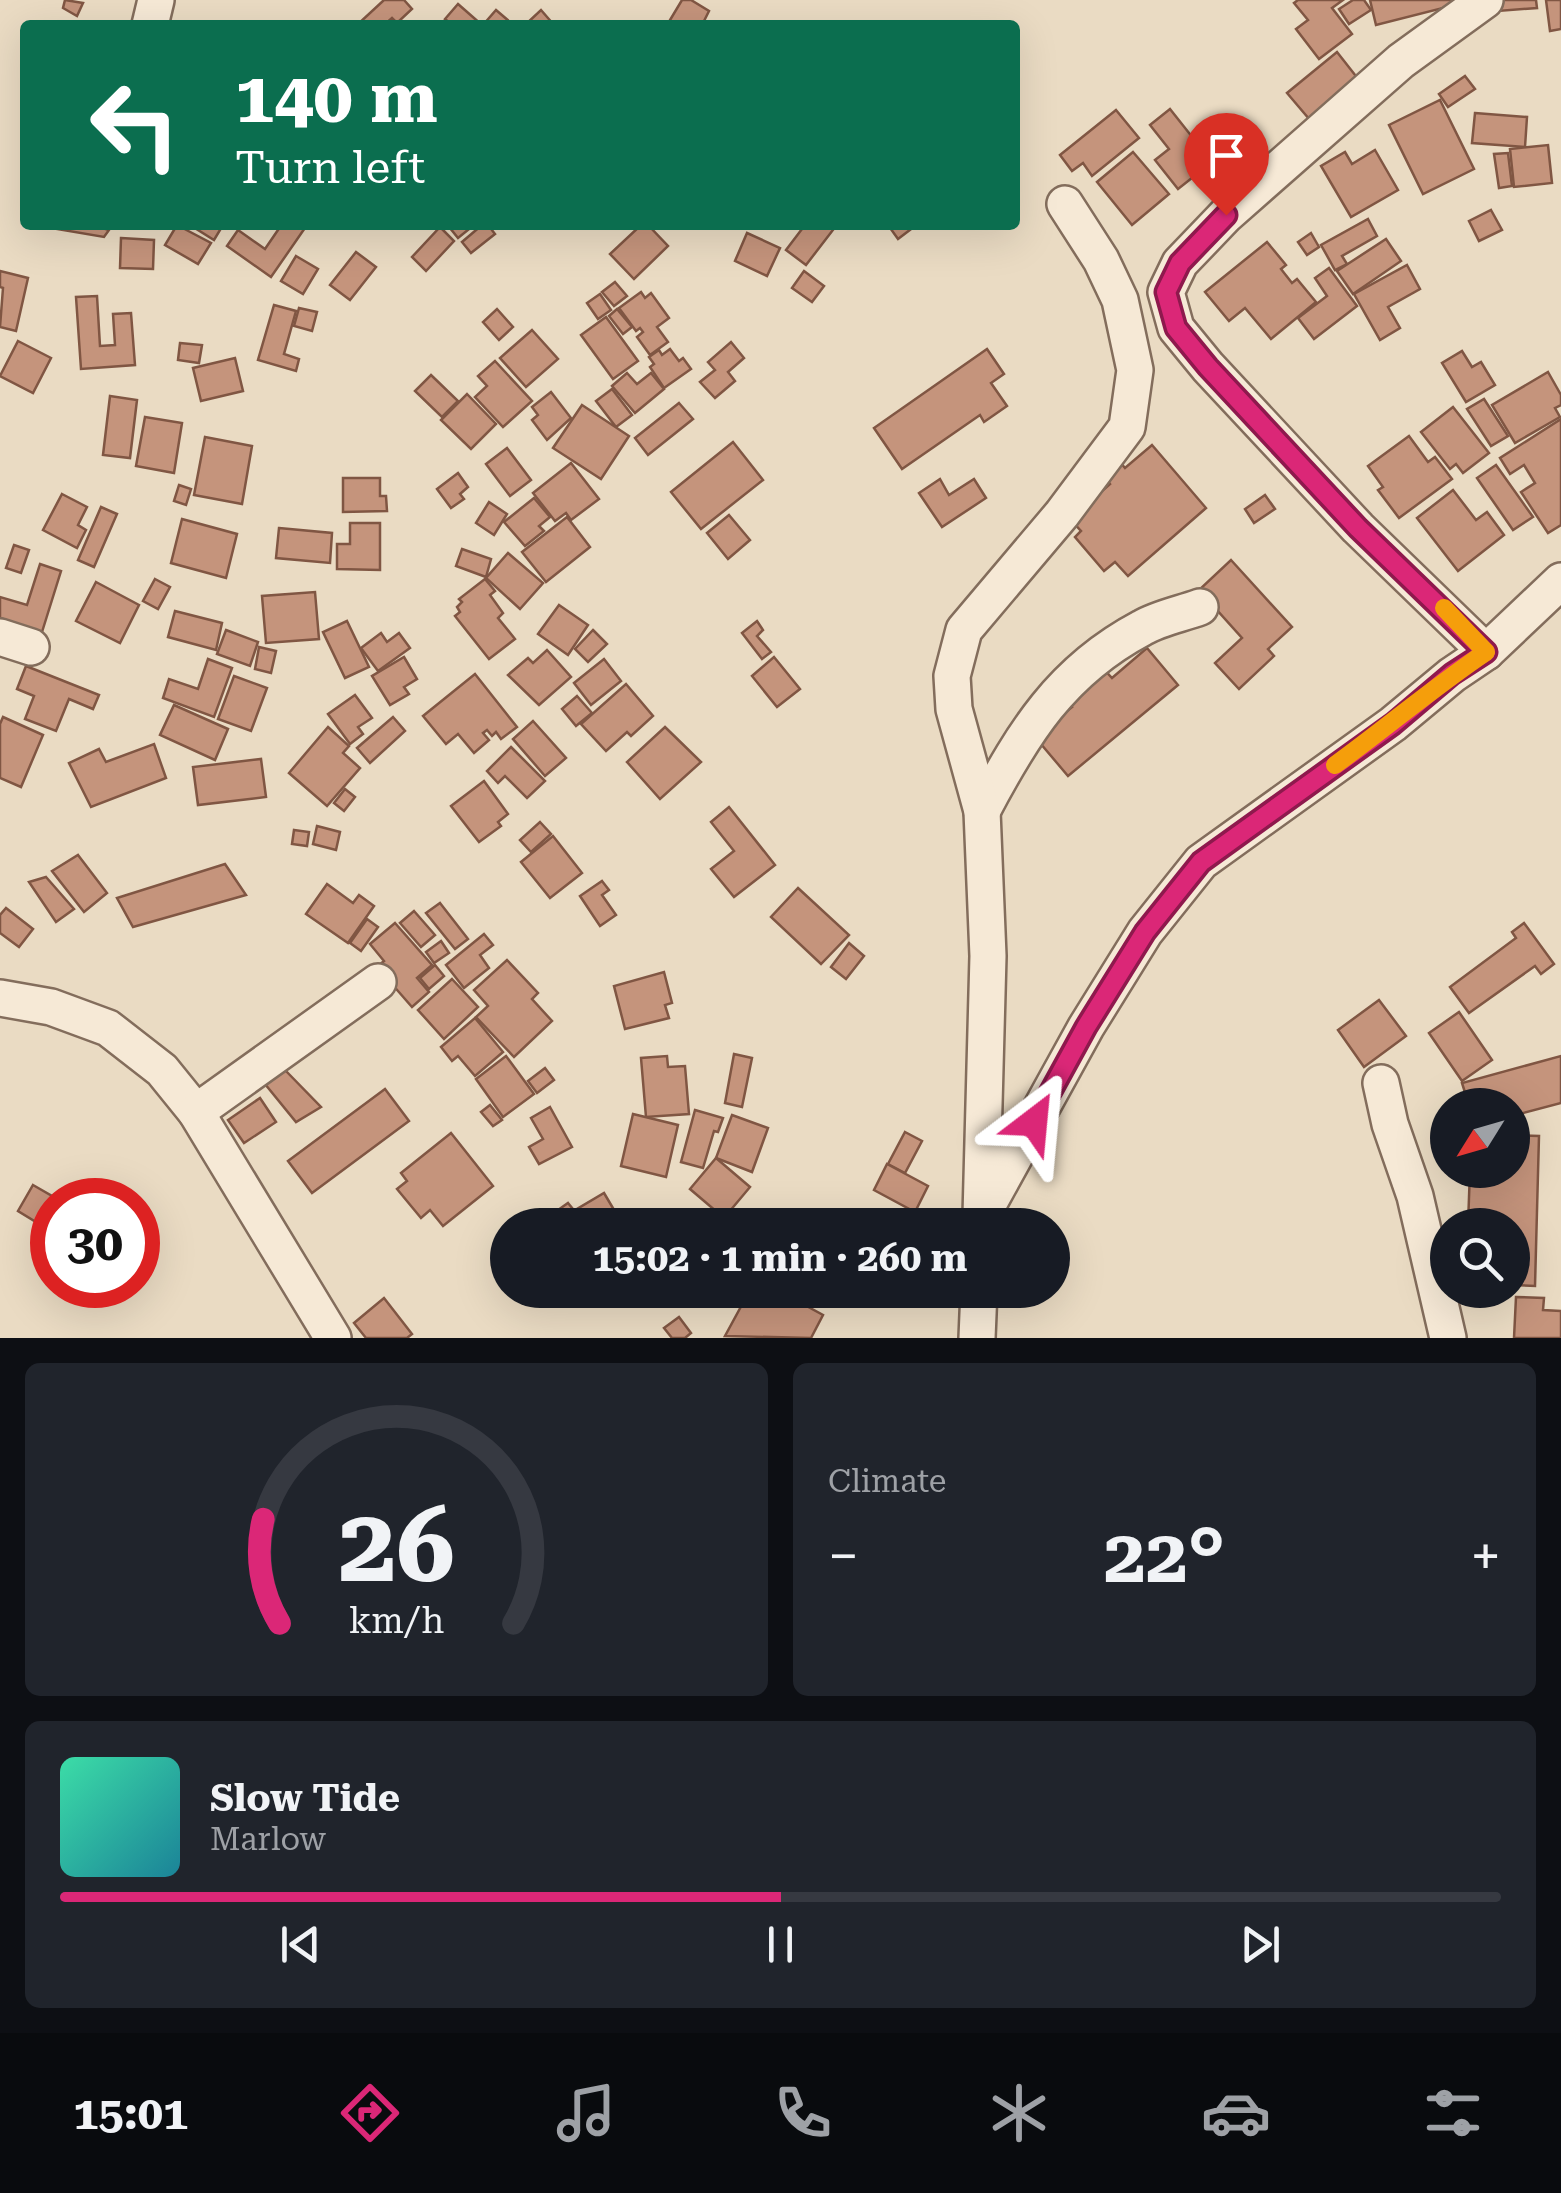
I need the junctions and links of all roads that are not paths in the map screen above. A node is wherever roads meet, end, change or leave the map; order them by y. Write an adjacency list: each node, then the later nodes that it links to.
1 (1485, 0): 5 (street)
2 (1065, 204): 6 (street)
3 (1561, 582): 5 (street)
4 (1200, 607): 6 (street)
5 (1486, 652): 12 (street)
6 (982, 811): 11 (street)
7 (378, 982): 10 (street)
8 (0, 998): 10 (street)
9 (1380, 1083): 16 (street)
10 (196, 1112): 14 (street)
11 (981, 1208)
12 (988, 1208)
13 (979, 1308): 15 (street)
14 (333, 1338)
15 (978, 1338)
16 (1448, 1338)

